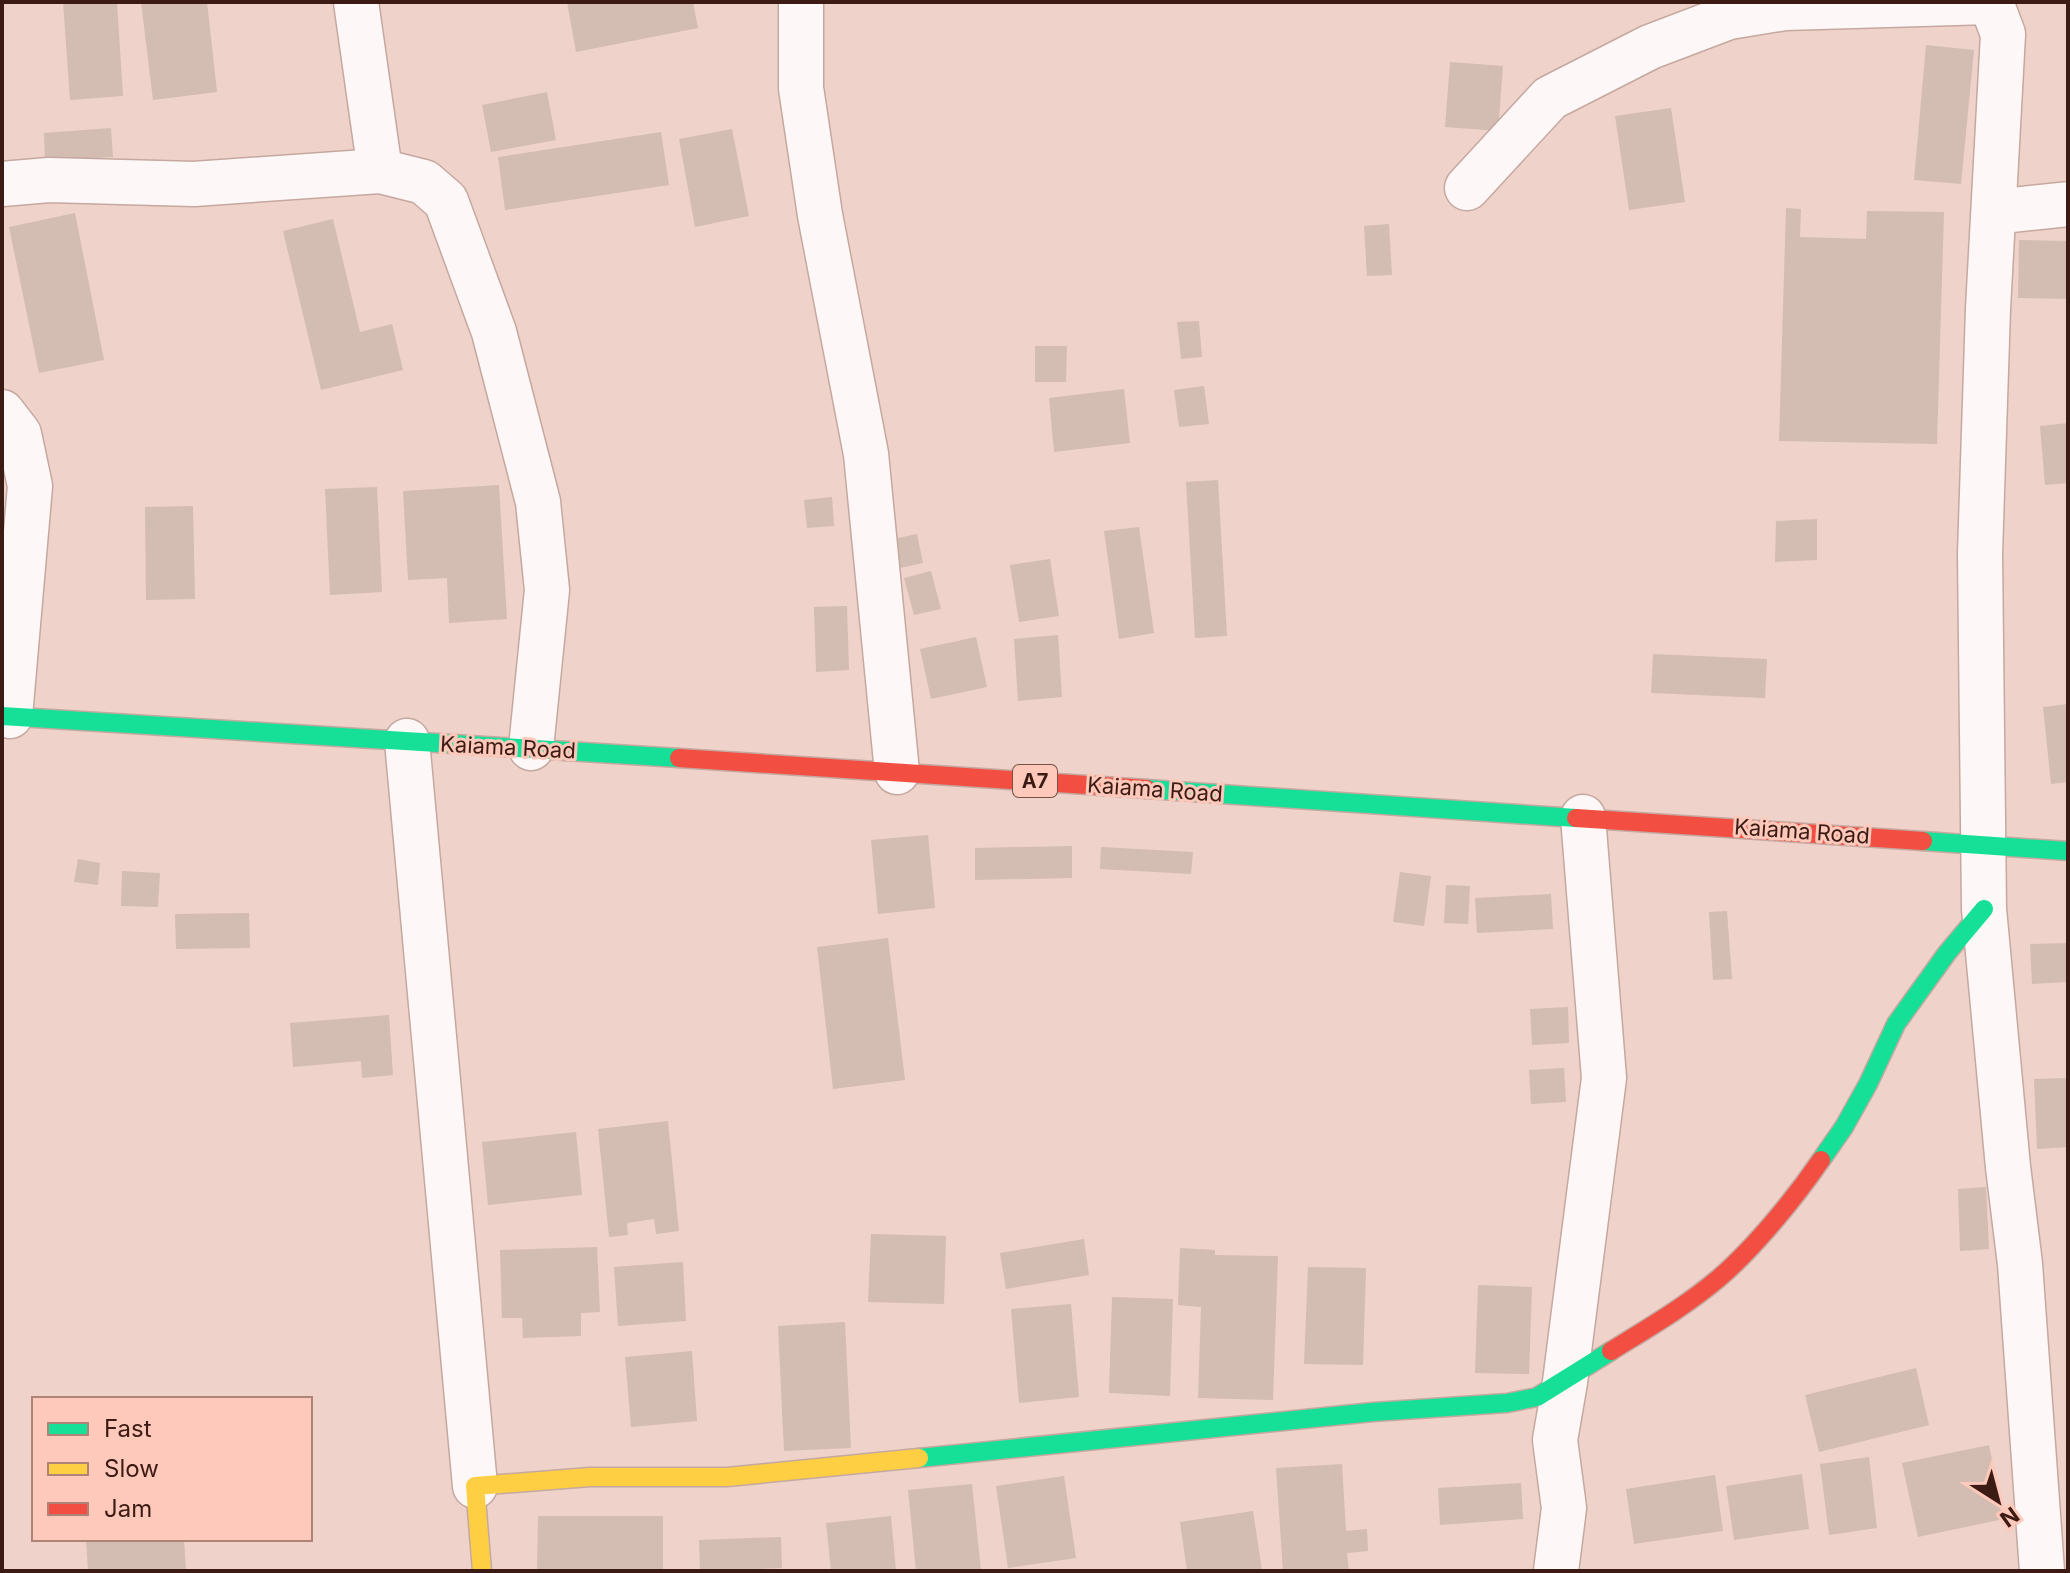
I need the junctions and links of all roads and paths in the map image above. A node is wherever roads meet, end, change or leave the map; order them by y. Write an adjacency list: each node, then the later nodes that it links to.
1 (356, 2): 4 (street)
2 (801, 2): 13 (street)
3 (1990, 2): 6 (street); 8 (street)
4 (380, 171): 5 (street); 12 (street)
5 (2, 184)
6 (1467, 188)
7 (2068, 204): 8 (street)
8 (1994, 212): 15 (street)
9 (2, 412): 10 (street)
10 (6, 716): 11 (main road, Kaiama Road / A7)
11 (407, 741): 12 (main road, Kaiama Road / A7); 19 (street)
12 (531, 748): 13 (main road, Kaiama Road / A7)
13 (897, 772): 14 (main road, Kaiama Road / A7)
14 (1583, 817): 15 (main road, Kaiama Road / A7); 18 (street)
15 (1983, 843): 16 (main road, Kaiama Road / A7); 17 (street)
16 (2068, 851)
17 (1984, 909): 18 (main road); 22 (street)
18 (1565, 1382): 19 (main road); 21 (street)
19 (475, 1486): 20 (main road)
20 (482, 1571)
21 (1556, 1571)
22 (2042, 1571)

